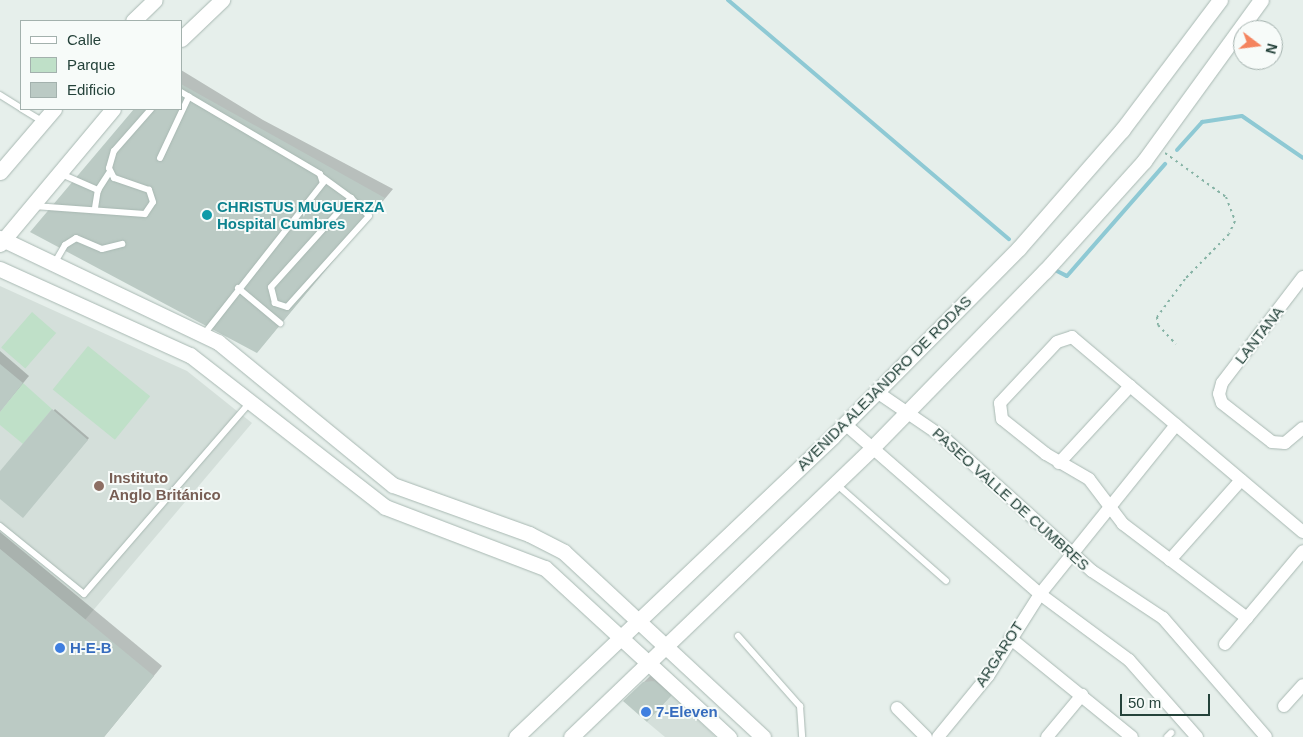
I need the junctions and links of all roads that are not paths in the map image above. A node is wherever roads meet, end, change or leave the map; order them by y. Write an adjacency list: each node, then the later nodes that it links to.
1 (155, 0): 5 (street)
2 (222, 0): 6 (street)
3 (1220, 0): 34 (street, AVENIDA ALEJANDRO DE RODAS)
4 (1260, 0): 36 (street)
5 (134, 20)
6 (182, 38)
7 (182, 92): 9 (lane)
8 (0, 95): 10 (lane)
9 (189, 96): 16 (lane); 20 (lane)
10 (20, 108)
11 (23, 110): 15 (lane)
12 (53, 110): 15 (street)
13 (112, 110): 18 (street)
14 (150, 110): 19 (lane)
15 (43, 122): 17 (street)
16 (160, 158)
17 (0, 172)
18 (58, 173): 21 (lane); 23 (street)
19 (109, 173): 21 (lane); 24 (lane)
20 (322, 177): 22 (lane); 30 (lane)
21 (98, 190): 24 (lane)
22 (351, 198): 22 (lane)
23 (31, 206): 24 (lane); 25 (street)
24 (95, 208)
25 (1, 241): 27 (street)
26 (122, 244): 27 (lane)
27 (53, 265): 32 (street)
28 (0, 270): 35 (street)
29 (1303, 278): 39 (street, LANTANA)
30 (238, 288): 31 (lane); 32 (lane)
31 (280, 322)
32 (204, 334): 53 (street)
33 (1130, 386): 38 (street); 41 (street); 41 (street)
34 (877, 392): 36 (street, PASEO VALLE DE CUMBRES); 37 (street, AVENIDA ALEJANDRO DE RODAS)
35 (252, 400): 45 (lane); 54 (street)
36 (908, 412): 40 (street); 48 (street, PASEO VALLE DE CUMBRES)
37 (845, 424): 40 (street); 53 (street, AVENIDA ALEJANDRO DE RODAS)
38 (1176, 424): 42 (street); 44 (street, ARGAROT)
39 (1303, 428)
40 (873, 447): 43 (street); 51 (street)
41 (1059, 463): 44 (street)
42 (1241, 480): 46 (street); 49 (street)
43 (835, 483): 50 (lane); 58 (street)
44 (1108, 506): 48 (street, ARGAROT); 49 (street)
45 (0, 526)
46 (1303, 532)
47 (1303, 551): 52 (street)
48 (1071, 554): 51 (street, ARGAROT); 74 (street, PASEO VALLE DE CUMBRES)
49 (1170, 560): 52 (street)
50 (946, 581)
51 (1040, 594): 56 (street, ARGAROT); 73 (street)
52 (1247, 618): 57 (street)
53 (639, 619): 54 (street, AVENIDA ALEJANDRO DE RODAS); 58 (street)
54 (622, 635): 59 (street); 64 (street, AVENIDA ALEJANDRO DE RODAS)
55 (738, 636): 68 (lane)
56 (1010, 638): 61 (street); 70 (street, ARGAROT)
57 (1225, 644)
58 (667, 646): 59 (street); 67 (street)
59 (649, 662): 65 (street); 66 (street)
60 (1300, 694): 62 (street)
61 (1082, 696): 71 (street); 72 (street)
62 (1284, 706)
63 (897, 708): 69 (street)
64 (516, 737)
65 (571, 737)
66 (728, 737)
67 (763, 737)
68 (802, 737)
69 (926, 737)
70 (938, 737)
71 (1047, 737)
72 (1132, 737)
73 (1197, 737)
74 (1266, 737)

